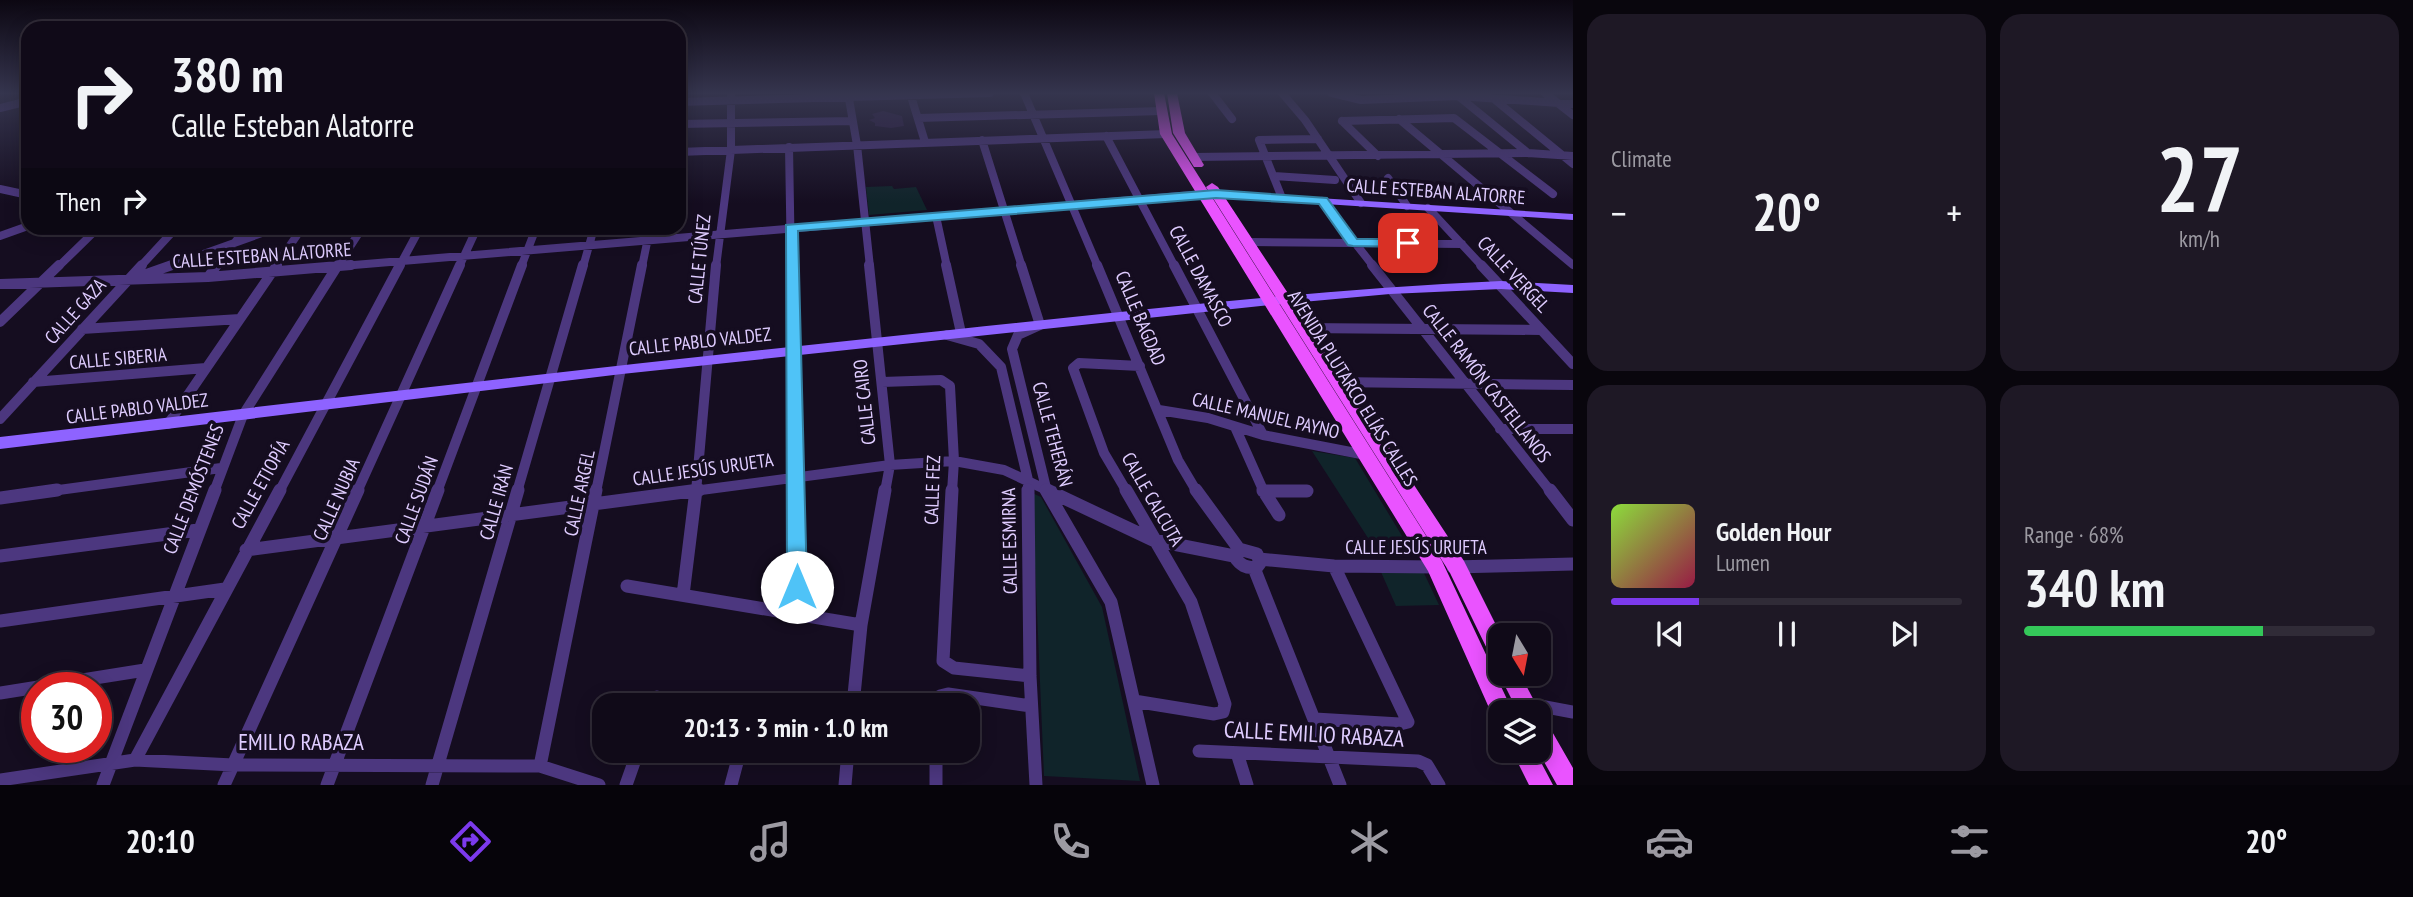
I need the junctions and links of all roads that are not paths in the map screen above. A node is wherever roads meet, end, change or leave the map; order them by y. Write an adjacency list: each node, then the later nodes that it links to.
1 (731, 130): 21 (street, CALLE TÚNEZ)
2 (854, 130): 19 (street, CALLE CAIRO)
3 (921, 130): 18 (street)
4 (1041, 130): 15 (street, CALLE BAGDAD)
5 (1165, 130): 13 (main road, AVENIDA PLUTARCO ELÍAS CALLES)
6 (1178, 130): 29 (main road, AVENIDA PLUTARCO ELÍAS CALLES)
7 (1311, 130): 16 (street)
8 (1351, 130): 27 (street)
9 (1412, 130): 25 (street)
10 (1470, 130): 24 (street)
11 (1499, 130): 23 (street)
12 (1532, 130): 26 (street)
13 (1166, 134): 14 (street); 38 (main road, AVENIDA PLUTARCO ELÍAS CALLES)
14 (1106, 136): 15 (street); 41 (street, CALLE DAMASCO)
15 (1045, 138): 17 (street); 44 (street, CALLE BAGDAD)
16 (1318, 139): 30 (street); 31 (street)
17 (982, 140): 18 (street); 47 (street)
18 (925, 142): 19 (street)
19 (857, 145): 20 (street); 51 (street, CALLE CAIRO)
20 (789, 148): 21 (street); 53 (street)
21 (731, 150): 22 (street); 55 (street, CALLE TÚNEZ)
22 (686, 152)
23 (1528, 153): 24 (street); 26 (street)
24 (1502, 154): 25 (street); 39 (street)
25 (1443, 155): 27 (street); 48 (street)
26 (1563, 155): 28 (street); 32 (street)
27 (1378, 156): 31 (street)
28 (1573, 156)
29 (1193, 157): 30 (street); 38 (main road, AVENIDA PLUTARCO ELÍAS CALLES)
30 (1267, 157): 31 (street); 33 (street)
31 (1330, 157): 43 (street)
32 (1573, 164)
33 (1274, 176): 35 (street); 40 (street)
34 (1388, 178): 45 (street)
35 (1335, 180)
36 (0, 189): 37 (street)
37 (21, 194)
38 (1210, 194): 40 (street, CALLE ESTEBAN ALATORRE); 41 (street, CALLE ESTEBAN ALATORRE); 70 (main road, AVENIDA PLUTARCO ELÍAS CALLES); 87 (main road, AVENIDA PLUTARCO ELÍAS CALLES)
39 (1553, 194)
40 (1282, 198): 42 (street, CALLE ESTEBAN ALATORRE)
41 (1139, 200): 44 (street, CALLE ESTEBAN ALATORRE); 88 (street, CALLE DAMASCO)
42 (1322, 201): 43 (street, CALLE ESTEBAN ALATORRE); 71 (street, CALLE RAMÓN CASTELLANOS)
43 (1361, 203): 45 (street, CALLE ESTEBAN ALATORRE)
44 (1072, 205): 47 (street, CALLE ESTEBAN ALATORRE); 89 (street, CALLE BAGDAD)
45 (1407, 206): 46 (street, CALLE ESTEBAN ALATORRE)
46 (1428, 208): 48 (street, CALLE ESTEBAN ALATORRE); 72 (street, CALLE VERGEL)
47 (1004, 210): 49 (street, CALLE ESTEBAN ALATORRE); 92 (street)
48 (1512, 213): 50 (street, CALLE ESTEBAN ALATORRE); 77 (street)
49 (936, 216): 51 (street, CALLE ESTEBAN ALATORRE); 97 (street)
50 (1573, 217)
51 (864, 222): 53 (street, CALLE ESTEBAN ALATORRE); 99 (street, CALLE CAIRO)
52 (21, 228): 68 (street)
53 (791, 228): 55 (street, CALLE ESTEBAN ALATORRE); 100 (street)
54 (686, 234): 55 (street, CALLE ESTEBAN ALATORRE)
55 (719, 234): 101 (street, CALLE TÚNEZ)
56 (91, 235): 82 (street)
57 (169, 235): 81 (street, CALLE GAZA)
58 (240, 235): 69 (street)
59 (256, 235): 69 (street)
60 (297, 235): 79 (street)
61 (358, 235): 78 (street, CALLE DEMÓSTENES)
62 (416, 235): 76 (street, CALLE ETIOPÍA)
63 (474, 235): 75 (street, CALLE NUBIA)
64 (533, 235): 74 (street, CALLE SUDÁN)
65 (592, 235): 73 (street, CALLE IRÁN)
66 (643, 235): 73 (street, CALLE ESTEBAN ALATORRE)
67 (649, 235): 105 (street, CALLE ARGEL)
68 (0, 236)
69 (235, 242): 80 (street); 81 (street)
70 (1247, 242): 71 (street); 87 (main road, AVENIDA PLUTARCO ELÍAS CALLES)
71 (1353, 243): 72 (street); 86 (street, CALLE RAMÓN CASTELLANOS)
72 (1462, 244): 84 (street, CALLE VERGEL)
73 (588, 245): 74 (street, CALLE ESTEBAN ALATORRE); 106 (street, CALLE IRÁN)
74 (527, 251): 75 (street, CALLE ESTEBAN ALATORRE); 112 (street, CALLE SUDÁN)
75 (463, 256): 76 (street, CALLE ESTEBAN ALATORRE); 113 (street, CALLE NUBIA)
76 (402, 261): 78 (street, CALLE ESTEBAN ALATORRE); 114 (street, CALLE ETIOPÍA)
77 (1573, 265)
78 (339, 267): 79 (street, CALLE ESTEBAN ALATORRE); 116 (street, CALLE DEMÓSTENES)
79 (271, 272): 80 (street, CALLE ESTEBAN ALATORRE); 90 (street)
80 (208, 277): 81 (street, CALLE ESTEBAN ALATORRE)
81 (125, 282): 82 (street, CALLE ESTEBAN ALATORRE); 95 (street, CALLE GAZA)
82 (40, 283): 83 (street, CALLE ESTEBAN ALATORRE); 91 (street)
83 (0, 284)
84 (1501, 285): 85 (street, CALLE PABLO VALDEZ); 86 (street, CALLE PABLO VALDEZ); 96 (street, CALLE VERGEL)
85 (1573, 289)
86 (1391, 290): 87 (street, CALLE PABLO VALDEZ); 94 (street, CALLE RAMÓN CASTELLANOS)
87 (1277, 301): 88 (street, CALLE PABLO VALDEZ); 93 (main road, AVENIDA PLUTARCO ELÍAS CALLES); 124 (main road, AVENIDA PLUTARCO ELÍAS CALLES)
88 (1196, 309): 89 (street, CALLE PABLO VALDEZ); 122 (street, CALLE DAMASCO)
89 (1118, 317): 92 (street, CALLE PABLO VALDEZ); 103 (street, CALLE BAGDAD)
90 (240, 319): 95 (street); 104 (street)
91 (0, 322)
92 (1040, 324): 97 (street, CALLE PABLO VALDEZ); 131 (street, CALLE TEHERÁN)
93 (1301, 328): 94 (street); 109 (main road, AVENIDA PLUTARCO ELÍAS CALLES)
94 (1422, 328): 96 (street); 110 (street, CALLE RAMÓN CASTELLANOS)
95 (82, 329): 107 (street, CALLE GAZA)
96 (1541, 330): 102 (street, CALLE VERGEL)
97 (961, 333): 98 (street, CALLE PABLO VALDEZ)
98 (944, 334): 99 (street, CALLE PABLO VALDEZ); 129 (street, CALLE ESMIRNA)
99 (877, 342): 100 (street, CALLE PABLO VALDEZ); 108 (street, CALLE CAIRO)
100 (794, 351): 101 (street, CALLE PABLO VALDEZ); 128 (street)
101 (709, 360): 105 (street, CALLE PABLO VALDEZ); 130 (street, CALLE TÚNEZ)
102 (1573, 363)
103 (1140, 366): 115 (street, CALLE BAGDAD); 144 (street, CALLE CALCUTA)
104 (206, 368): 107 (street, CALLE SIBERIA); 118 (street)
105 (622, 369): 106 (street, CALLE PABLO VALDEZ); 135 (street, CALLE ARGEL)
106 (550, 377): 112 (street, CALLE PABLO VALDEZ); 137 (street, CALLE IRÁN)
107 (33, 382): 117 (street, CALLE GAZA)
108 (882, 382): 125 (street, CALLE FEZ); 126 (street, CALLE CAIRO)
109 (1336, 382): 110 (street); 152 (main road, AVENIDA PLUTARCO ELÍAS CALLES)
110 (1465, 384): 111 (street); 120 (street, CALLE RAMÓN CASTELLANOS)
111 (1573, 385)
112 (477, 386): 113 (street, CALLE PABLO VALDEZ); 140 (street, CALLE SUDÁN)
113 (403, 394): 114 (street, CALLE PABLO VALDEZ); 143 (street, CALLE NUBIA)
114 (325, 404): 116 (street, CALLE PABLO VALDEZ); 145 (street, CALLE ETIOPÍA)
115 (1159, 410): 119 (street, CALLE MANUEL PAYNO); 146 (street, CALLE BAGDAD)
116 (243, 415): 118 (street, CALLE PABLO VALDEZ); 127 (street, CALLE DEMÓSTENES)
117 (0, 419)
118 (168, 424): 123 (street, CALLE PABLO VALDEZ)
119 (1235, 427): 122 (street, CALLE MANUEL PAYNO); 132 (street)
120 (1500, 429): 121 (street); 139 (street, CALLE RAMÓN CASTELLANOS)
121 (1573, 429)
122 (1263, 435): 124 (street, CALLE MANUEL PAYNO)
123 (0, 443)
124 (1366, 455): 151 (main road, AVENIDA PLUTARCO ELÍAS CALLES)
125 (954, 461): 126 (street, CALLE JESÚS URUETA); 129 (street, CALLE JESÚS URUETA); 162 (street, CALLE FEZ)
126 (890, 465): 128 (street, CALLE JESÚS URUETA); 159 (street, CALLE CAIRO)
127 (221, 468): 134 (street); 142 (street, CALLE DEMÓSTENES)
128 (796, 477): 130 (street, CALLE JESÚS URUETA); 157 (street)
129 (1028, 480): 131 (street, CALLE JESÚS URUETA); 162 (street, CALLE ESMIRNA)
130 (696, 490): 135 (street, CALLE JESÚS URUETA); 155 (street, CALLE TÚNEZ)
131 (1046, 490): 136 (street, CALLE JESÚS URUETA); 141 (street, CALLE TEHERÁN)
132 (1263, 491): 133 (street); 138 (street)
133 (1307, 491)
134 (0, 498)
135 (595, 503): 137 (street, CALLE JESÚS URUETA); 187 (street, CALLE ARGEL)
136 (1087, 510): 141 (street); 144 (street, CALLE JESÚS URUETA)
137 (511, 514): 140 (street, CALLE JESÚS URUETA); 186 (street, CALLE IRÁN)
138 (1279, 515)
139 (1573, 520)
140 (426, 525): 143 (street, CALLE JESÚS URUETA); 185 (street, CALLE SUDÁN)
141 (1067, 527): 167 (street, CALLE TEHERÁN)
142 (198, 530): 147 (street); 156 (street, CALLE DEMÓSTENES)
143 (338, 537): 145 (street, CALLE JESÚS URUETA); 184 (street, CALLE NUBIA)
144 (1153, 540): 146 (street, CALLE JESÚS URUETA); 170 (street, CALLE CALCUTA)
145 (246, 550): 154 (street, CALLE ETIOPÍA)
146 (1237, 552): 148 (street)
147 (0, 556)
148 (1257, 563): 150 (street, CALLE JESÚS URUETA); 172 (street)
149 (1573, 564): 152 (street, CALLE JESÚS URUETA)
150 (1334, 566): 151 (street, CALLE JESÚS URUETA); 172 (street, CALLE EMILIO RABAZA)
151 (1435, 567): 152 (street, CALLE JESÚS URUETA); 166 (main road, AVENIDA PLUTARCO ELÍAS CALLES)
152 (1457, 567): 160 (main road, AVENIDA PLUTARCO ELÍAS CALLES)
153 (627, 586): 155 (street)
154 (225, 589): 156 (street); 177 (street, CALLE ETIOPÍA)
155 (683, 595): 157 (street)
156 (173, 597): 158 (street); 161 (street, CALLE DEMÓSTENES)
157 (797, 614): 159 (street)
158 (0, 621)
159 (861, 625): 164 (street, CALLE CAIRO)
160 (1488, 630)
161 (145, 670): 163 (street); 178 (street, CALLE DEMÓSTENES)
162 (1030, 676): 168 (street, CALLE ESMIRNA)
163 (0, 693)
164 (854, 693)
165 (980, 699): 168 (street)
166 (1496, 700)
167 (1134, 701): 170 (street, CALLE EMILIO RABAZA); 199 (street, CALLE TEHERÁN)
168 (1031, 706): 198 (street, CALLE ESMIRNA)
169 (1551, 710): 171 (street)
170 (1223, 712)
171 (1573, 712)
172 (1315, 719): 176 (street)
173 (1199, 751): 175 (street, CALLE EMILIO RABAZA)
174 (1551, 752): 204 (main road)
175 (1237, 753): 176 (street, CALLE EMILIO RABAZA); 200 (street)
176 (1330, 757): 201 (street); 202 (street, CALLE EMILIO RABAZA)
177 (135, 760): 178 (street, EMILIO RABAZA); 184 (street, EMILIO RABAZA)
178 (112, 763): 188 (street, EMILIO RABAZA); 189 (street, CALLE DEMÓSTENES)
179 (634, 763): 194 (street)
180 (737, 763): 195 (street)
181 (847, 763): 196 (street)
182 (936, 763): 197 (street)
183 (1530, 763): 203 (main road)
184 (233, 765): 185 (street, EMILIO RABAZA); 190 (street, CALLE NUBIA)
185 (335, 765): 186 (street, EMILIO RABAZA); 191 (street, CALLE SUDÁN)
186 (437, 765): 187 (street, EMILIO RABAZA); 192 (street, CALLE IRÁN)
187 (540, 766): 193 (street, EMILIO RABAZA)
188 (0, 779)
189 (103, 785)
190 (224, 785)
191 (327, 785)
192 (432, 785)
193 (599, 785)
194 (626, 785)
195 (731, 785)
196 (845, 785)
197 (936, 785)
198 (1036, 785)
199 (1153, 785)
200 (1247, 785)
201 (1340, 785)
202 (1439, 785)
203 (1542, 785)
204 (1570, 785)

